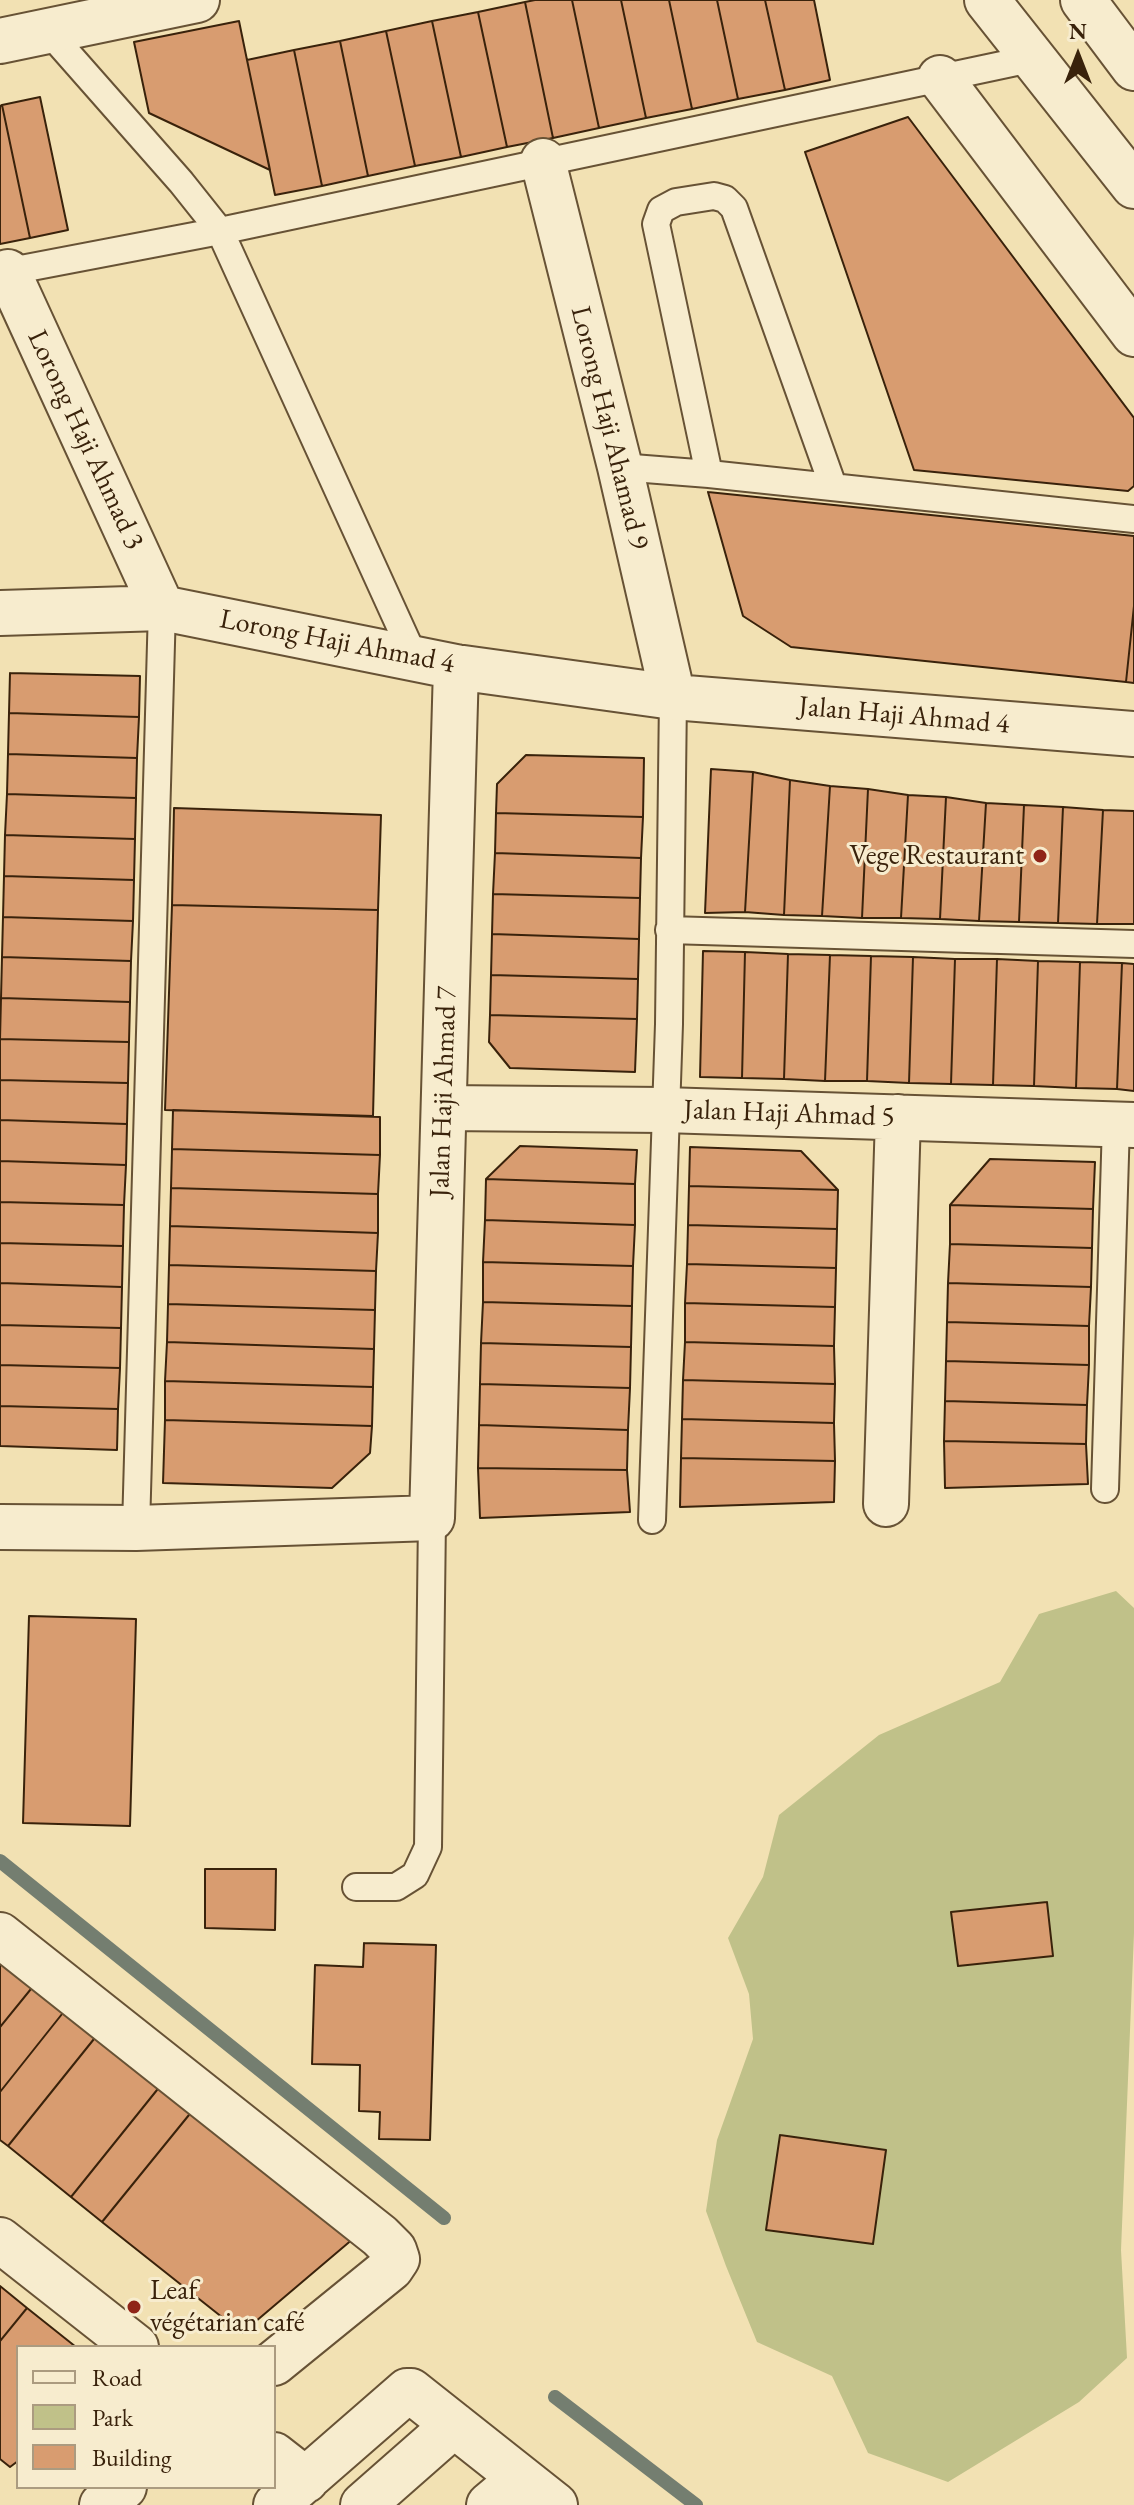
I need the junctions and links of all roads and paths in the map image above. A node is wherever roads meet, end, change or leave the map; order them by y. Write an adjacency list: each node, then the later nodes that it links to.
1 (197, 0): 4 (street)
2 (987, 0): 7 (street)
3 (1083, 0): 8 (street)
4 (102, 10): 5 (street)
5 (48, 31): 6 (street); 12 (lane)
6 (0, 41)
7 (1035, 58): 9 (lane); 11 (street)
8 (1134, 68)
9 (940, 78): 10 (lane); 14 (street)
10 (543, 161): 12 (lane); 15 (street, Lorong Haji Ahamad 9)
11 (1134, 186)
12 (220, 231): 13 (lane); 21 (lane)
13 (4, 272): 19 (street, Lorong Haji Ahmad 3)
14 (1134, 334)
15 (620, 467): 16 (lane); 23 (street, Lorong Haji Ahamad 9)
16 (709, 474): 17 (lane); 17 (lane)
17 (833, 486): 18 (lane)
18 (1134, 519)
19 (162, 608): 20 (street, Lorong Haji Ahmad 4); 21 (street, Lorong Haji Ahmad 4); 36 (lane)
20 (0, 613)
21 (414, 657): 22 (street, Lorong Haji Ahmad 4)
22 (456, 667): 23 (street, Lorong Haji Ahmad 4); 27 (street, Jalan Haji Ahmad 7)
23 (673, 697): 24 (street, Jalan Haji Ahmad 4); 25 (lane)
24 (1134, 734)
25 (669, 930): 26 (lane); 28 (lane)
26 (1134, 944)
27 (444, 1108): 28 (street, Jalan Haji Ahmad 5); 33 (street, Jalan Haji Ahmad 7)
28 (664, 1110): 29 (street, Jalan Haji Ahmad 5); 34 (lane)
29 (898, 1117): 30 (street, Jalan Haji Ahmad 5); 32 (street)
30 (1125, 1124): 31 (lane)
31 (1105, 1489)
32 (886, 1504)
33 (432, 1518): 36 (street); 37 (lane)
34 (652, 1520)
35 (0, 1527): 36 (street)
36 (136, 1528)
37 (356, 1887)
38 (0, 1935): 41 (street)
39 (0, 2240): 40 (street)
40 (133, 2345)
41 (276, 2361)
42 (454, 2425): 43 (street); 45 (street); 47 (street)
43 (285, 2480)
44 (122, 2489): 46 (street)
45 (505, 2491): 48 (street)
46 (102, 2505)
47 (363, 2505)
48 (555, 2505)

